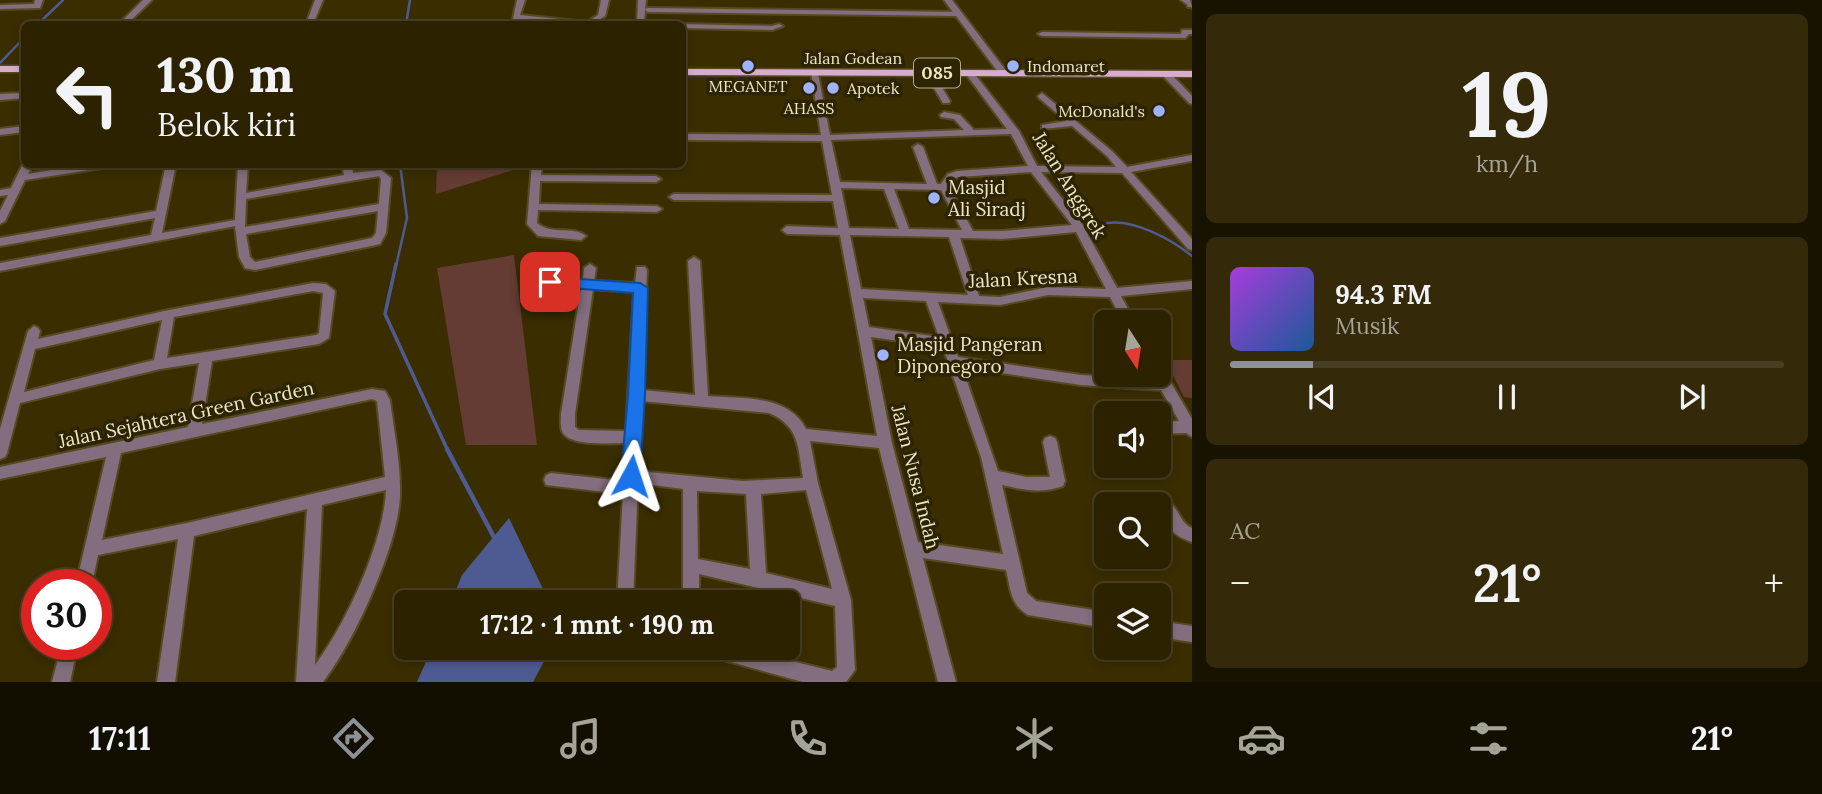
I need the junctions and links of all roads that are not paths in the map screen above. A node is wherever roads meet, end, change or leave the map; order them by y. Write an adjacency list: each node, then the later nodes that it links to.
1 (39, 0): 10 (street)
2 (148, 0): 13 (street)
3 (319, 0): 14 (street)
4 (521, 0): 15 (street)
5 (605, 0): 16 (street)
6 (642, 0): 17 (street)
7 (948, 0): 12 (street)
8 (1185, 0): 9 (street)
9 (1192, 5)
10 (0, 6)
11 (648, 10): 12 (street)
12 (959, 14): 28 (street)
13 (126, 21)
14 (310, 21)
15 (562, 21)
16 (594, 21)
17 (640, 21)
18 (686, 26): 19 (street)
19 (779, 26)
20 (1192, 32): 21 (street)
21 (1042, 34)
22 (0, 69): 23 (main road)
23 (21, 69)
24 (686, 72): 26 (main road, Jalan Godean / 085)
25 (929, 73): 26 (main road, Jalan Godean / 085); 27 (main road, Jalan Godean / 085); 34 (street)
26 (814, 74): 44 (street, Jalan Nusa Indah)
27 (971, 74): 28 (main road, Jalan Godean / 085); 40 (street, Jalan Anggrek)
28 (1004, 74): 30 (main road, Jalan Godean / 085)
29 (1192, 74): 30 (main road, Jalan Godean / 085)
30 (1167, 75): 35 (street)
31 (21, 96): 33 (street)
32 (1042, 96): 37 (street)
33 (0, 97)
34 (946, 101)
35 (1192, 101)
36 (944, 115): 42 (street)
37 (1074, 123): 38 (street); 54 (street)
38 (1045, 127)
39 (21, 129): 41 (street)
40 (1014, 131): 42 (street); 53 (street, Jalan Anggrek)
41 (0, 132)
42 (973, 134): 44 (street)
43 (686, 137): 44 (street)
44 (824, 138): 62 (street, Jalan Nusa Indah)
45 (918, 147): 60 (street)
46 (1192, 158): 54 (street)
47 (26, 168): 56 (street)
48 (84, 168): 56 (street)
49 (170, 168): 69 (street)
50 (243, 168): 64 (street)
51 (348, 168): 55 (street)
52 (537, 168): 57 (street)
53 (1034, 169): 54 (street); 60 (street); 71 (street, Jalan Anggrek)
54 (1125, 170): 81 (street)
55 (349, 177): 64 (street); 66 (street)
56 (21, 178): 61 (street)
57 (536, 178): 58 (street); 67 (street)
58 (656, 179)
59 (888, 186): 60 (street); 62 (street); 75 (street)
60 (939, 187): 77 (street)
61 (15, 191): 63 (street); 70 (street)
62 (838, 192): 65 (street); 74 (street, Jalan Nusa Indah)
63 (0, 193)
64 (241, 197): 72 (street)
65 (674, 197)
66 (382, 207): 72 (street); 72 (street)
67 (533, 207): 68 (street); 78 (street)
68 (657, 209)
69 (160, 214): 79 (street); 80 (street)
70 (1, 217)
71 (1077, 225): 77 (street); 91 (street, Jalan Anggrek)
72 (238, 227): 79 (street)
73 (787, 230): 74 (street)
74 (846, 231): 75 (street); 90 (street, Jalan Nusa Indah)
75 (905, 232): 76 (street)
76 (953, 234): 77 (street); 94 (street)
77 (970, 234)
78 (581, 236)
79 (156, 237): 83 (street)
80 (0, 242)
81 (1192, 246)
82 (694, 261): 106 (street)
83 (0, 267)
84 (590, 268): 87 (street)
85 (641, 270): 89 (street)
86 (534, 286): 87 (street)
87 (589, 286): 89 (street); 111 (street)
88 (1186, 286): 91 (street, Jalan Kresna); 93 (street)
89 (640, 288): 104 (street)
90 (856, 293): 92 (street, Jalan Kresna); 97 (street, Jalan Nusa Indah)
91 (1112, 293): 94 (street, Jalan Kresna); 95 (street, Jalan Anggrek)
92 (930, 298): 94 (street, Jalan Kresna); 98 (street)
93 (1192, 299)
94 (975, 300)
95 (1122, 310)
96 (169, 314): 99 (street); 101 (street); 105 (street)
97 (863, 331): 98 (street); 113 (street, Jalan Nusa Indah)
98 (945, 343): 100 (street)
99 (206, 358): 101 (street); 109 (street)
100 (953, 361): 102 (street); 117 (street)
101 (160, 364): 105 (street)
102 (1094, 380)
103 (1166, 387): 108 (street)
104 (637, 395): 106 (street); 111 (street)
105 (16, 398): 115 (street)
106 (702, 399): 110 (street)
107 (1171, 428): 108 (street)
108 (1191, 429)
109 (194, 432): 114 (street, Jalan Sejahtera Green Garden); 119 (street, Jalan Sejahtera Green Garden)
110 (802, 434): 113 (street); 122 (street)
111 (634, 437): 120 (street)
112 (1049, 442): 117 (street)
113 (885, 443): 129 (street, Jalan Nusa Indah)
114 (115, 449): 116 (street, Jalan Sejahtera Green Garden); 128 (street)
115 (0, 453)
116 (0, 473)
117 (993, 476): 130 (street)
118 (551, 480): 120 (street)
119 (392, 482): 124 (street); 145 (street)
120 (630, 482): 121 (street); 134 (street)
121 (690, 482): 123 (street); 131 (street)
122 (811, 482): 123 (street); 136 (street)
123 (753, 489): 133 (street)
124 (316, 500): 126 (street); 144 (street)
125 (1171, 516): 127 (street)
126 (187, 530): 128 (street); 143 (street)
127 (1192, 535)
128 (93, 549): 132 (street)
129 (914, 549): 130 (street); 146 (street, Jalan Nusa Indah)
130 (1012, 563): 137 (street)
131 (692, 565): 133 (street); 135 (street)
132 (88, 569)
133 (760, 579): 136 (street)
134 (626, 590)
135 (691, 590)
136 (843, 600): 141 (street)
137 (1094, 618)
138 (1171, 631): 139 (street)
139 (1192, 634)
140 (66, 660): 142 (street)
141 (753, 660)
142 (61, 682)
143 (166, 682)
144 (305, 682)
145 (312, 682)
146 (947, 682)

